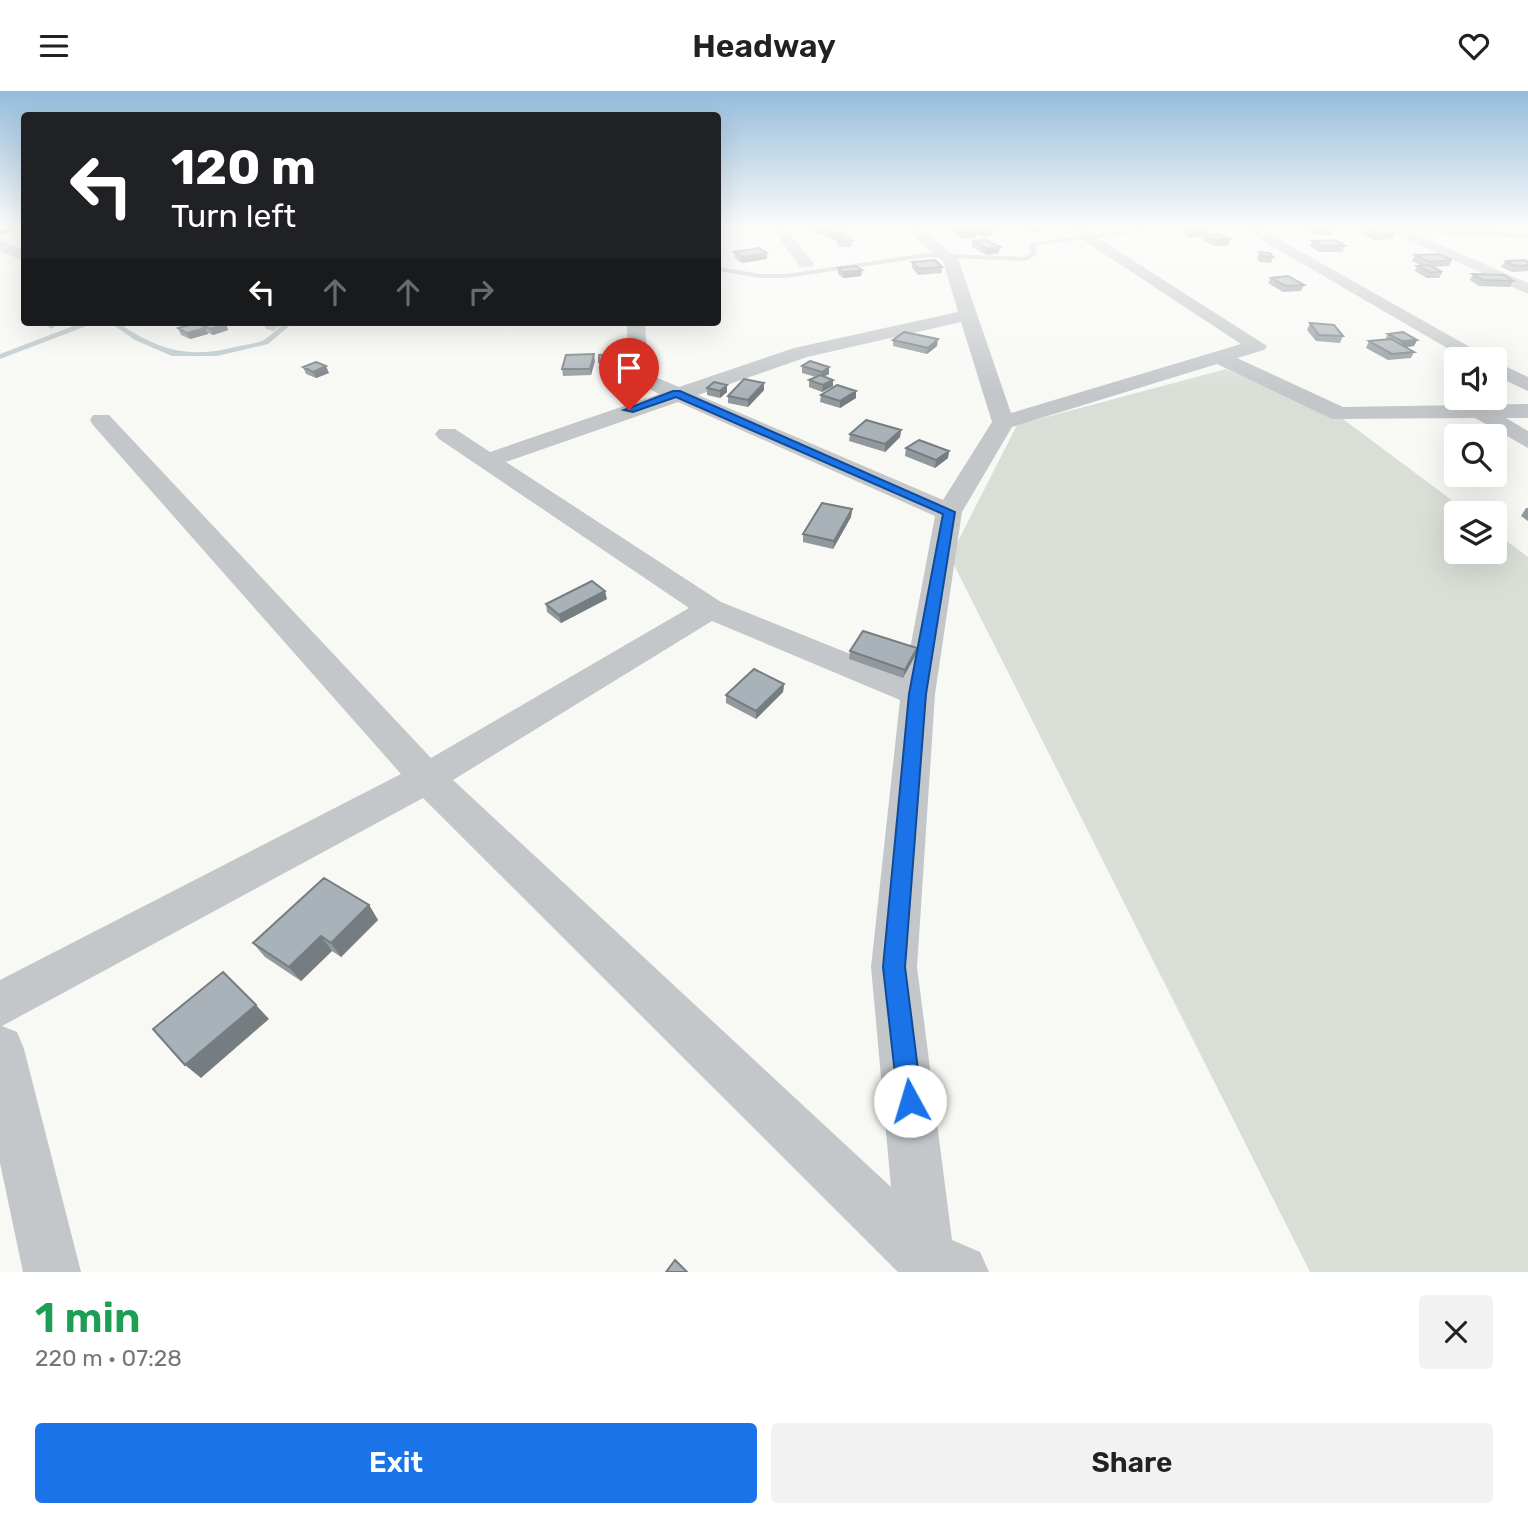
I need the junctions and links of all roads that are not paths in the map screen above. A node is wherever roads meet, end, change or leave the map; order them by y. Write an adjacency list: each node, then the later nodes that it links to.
1 (957, 283): 4 (street)
2 (1158, 283): 7 (street)
3 (1346, 283): 6 (street)
4 (968, 315): 10 (street); 14 (street)
5 (636, 326): 10 (street)
6 (1460, 347)
7 (1218, 357): 12 (street); 14 (street)
8 (1507, 373): 9 (street)
9 (1528, 385)
10 (677, 393): 17 (street); 18 (street)
11 (1528, 411): 12 (street)
12 (1479, 412): 16 (street)
13 (101, 420): 21 (street)
14 (1003, 422): 18 (street)
15 (447, 434): 17 (street)
16 (1528, 441)
17 (487, 461): 19 (street)
18 (949, 512): 20 (street)
19 (710, 609): 20 (street); 21 (street)
20 (918, 694): 24 (street)
21 (427, 778): 22 (street); 24 (street)
22 (0, 1004)
23 (0, 1049): 25 (street)
24 (939, 1269)
25 (52, 1272)

